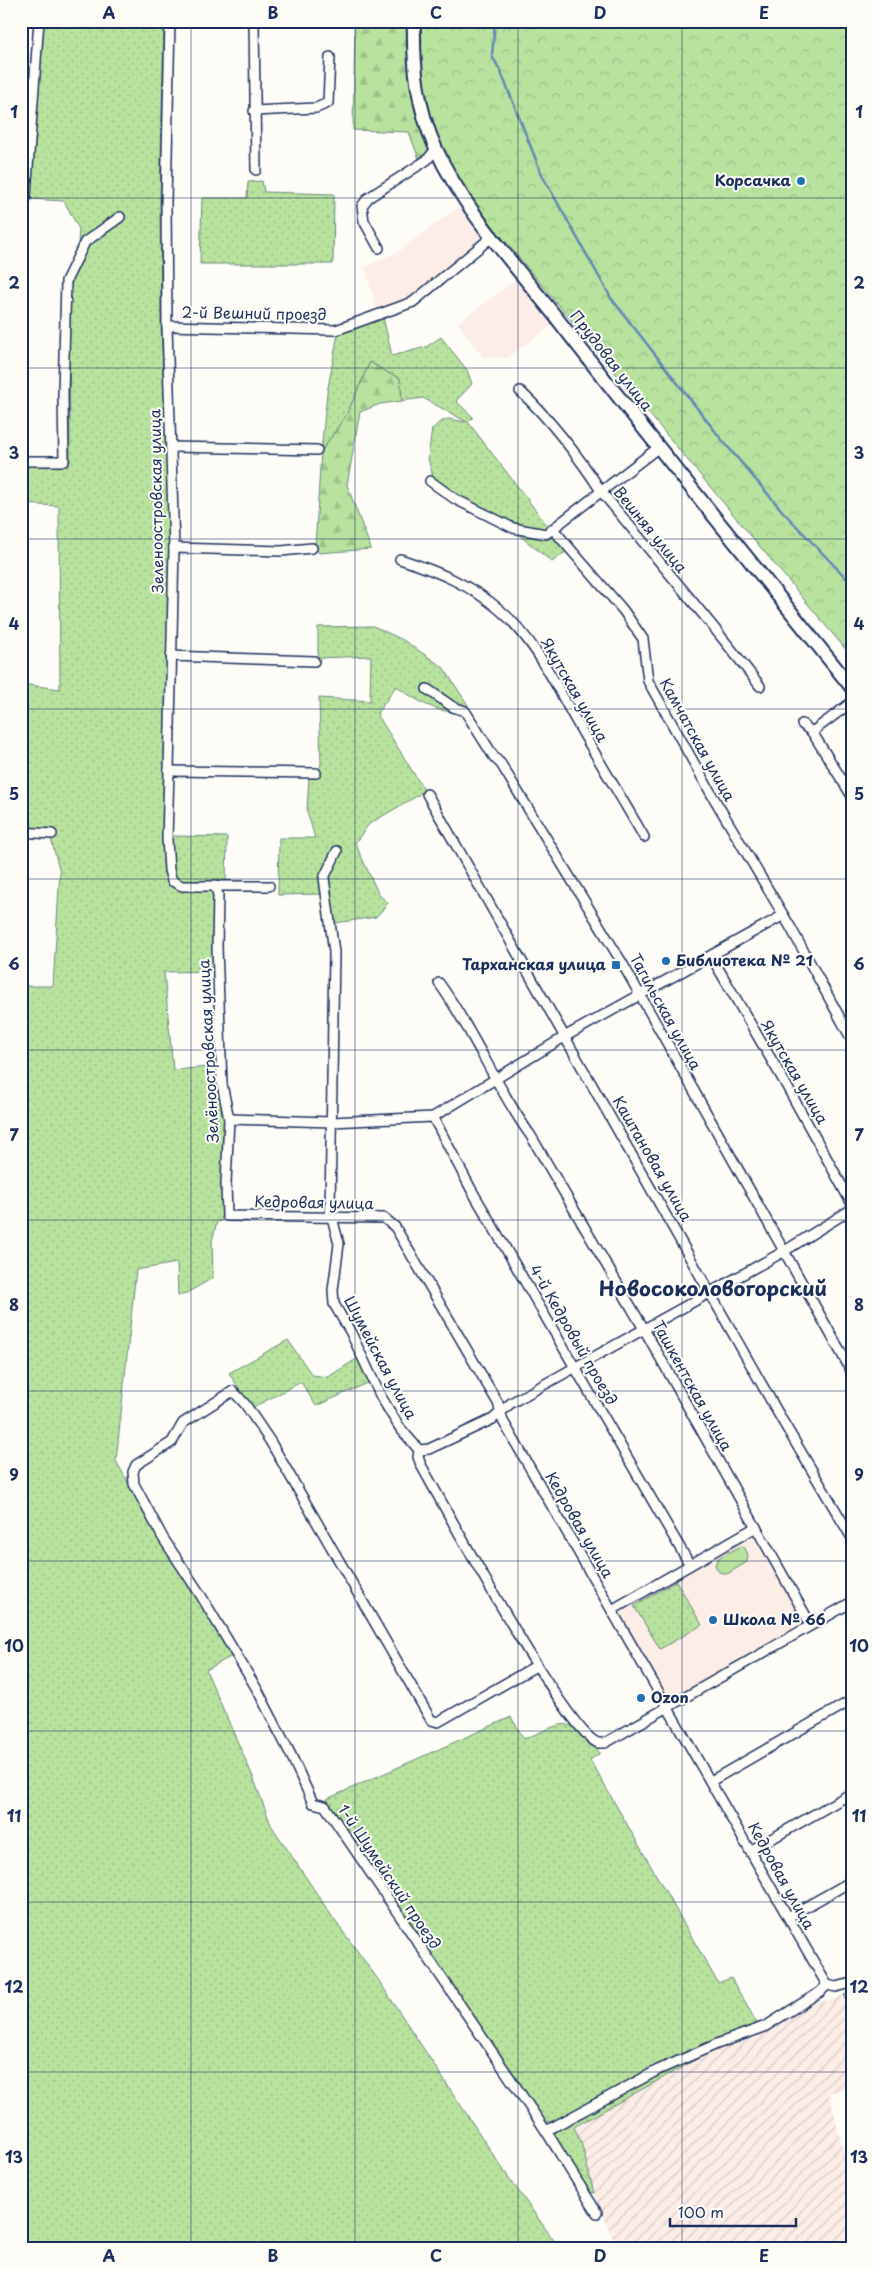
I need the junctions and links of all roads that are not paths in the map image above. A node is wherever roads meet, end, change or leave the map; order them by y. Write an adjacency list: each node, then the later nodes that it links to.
1 (39, 21): 9 (street)
2 (170, 21): 13 (street, Зеленоостровская улица)
3 (254, 21): 6 (street)
4 (414, 21): 7 (main road, Прудовая улица)
5 (330, 58): 6 (street)
6 (254, 110): 8 (street)
7 (436, 149): 11 (main road, Прудовая улица); 12 (street)
8 (256, 170)
9 (21, 198)
10 (120, 217): 18 (street)
11 (493, 236): 13 (street, 2-й Вешний проезд); 15 (main road, Прудовая улица)
12 (380, 248)
13 (167, 326): 16 (street, Зеленоостровская улица)
14 (520, 392): 20 (street, Вешняя улица)
15 (659, 447): 20 (street); 28 (main road, Прудовая улица)
16 (171, 448): 17 (street); 22 (street, Зеленоостровская улица)
17 (317, 450)
18 (21, 461)
19 (430, 481): 21 (street)
20 (600, 490): 21 (street); 27 (street, Вешняя улица)
21 (553, 529): 43 (street, Камчатская улица)
22 (174, 548): 23 (street); 25 (street, Зеленоостровская улица)
23 (312, 548)
24 (400, 559): 39 (street, Якутская улица)
25 (171, 656): 26 (street); 33 (street, Зеленоостровская улица)
26 (314, 661)
27 (760, 686)
28 (852, 688)
29 (427, 689): 46 (street, Тагильская улица)
30 (852, 702): 32 (street)
31 (802, 724): 32 (street)
32 (812, 732): 36 (street)
33 (169, 771): 34 (street); 41 (street, Зеленоостровская улица)
34 (316, 773)
35 (427, 794): 47 (street, Каштановая улица)
36 (852, 796)
37 (21, 832): 38 (street)
38 (52, 834)
39 (644, 837)
40 (337, 851): 52 (street, Шумейская улица)
41 (215, 885): 42 (street, Зеленоостровская улица); 51 (street, Зелёноостровская улица)
42 (269, 886)
43 (782, 916): 44 (street); 48 (street, Камчатская улица)
44 (711, 956): 46 (street); 53 (street, Якутская улица)
45 (439, 983): 49 (street, Ташкентская улица)
46 (640, 996): 47 (street); 57 (street, Тагильская улица)
47 (566, 1036): 49 (street); 58 (street, Каштановая улица)
48 (852, 1040)
49 (496, 1078): 50 (street); 59 (street, Ташкентская улица)
50 (433, 1118): 52 (street); 60 (street, 4-й Кедровый проезд)
51 (229, 1119): 52 (street); 55 (street, Зелёноостровская улица)
52 (332, 1122): 56 (street, Шумейская улица)
53 (852, 1204)
54 (852, 1209): 57 (street)
55 (227, 1216): 56 (street, Кедровая улица)
56 (332, 1217): 62 (street, Кедровая улица); 63 (street, Шумейская улица)
57 (783, 1252): 58 (street); 61 (street, Тагильская улица)
58 (712, 1292): 59 (street); 65 (street, Каштановая улица)
59 (644, 1329): 60 (street); 64 (street, Ташкентская улица)
60 (576, 1367): 62 (street); 66 (street, 4-й Кедровый проезд)
61 (852, 1372)
62 (500, 1412): 63 (street); 68 (street, Кедровая улица)
63 (419, 1450): 70 (street, Шумейская улица)
64 (756, 1527): 66 (street); 69 (street, Ташкентская улица)
65 (852, 1538)
66 (690, 1565): 68 (street)
67 (852, 1602): 69 (street)
68 (612, 1610): 72 (street, Кедровая улица)
69 (811, 1625): 72 (street)
70 (536, 1666): 72 (street, Шумейская улица); 80 (street, 1-й Шумейский проезд)
71 (852, 1700): 73 (street)
72 (668, 1707): 73 (street, Кедровая улица)
73 (711, 1781): 75 (street, Кедровая улица)
74 (852, 1793): 75 (street)
75 (750, 1851): 77 (street, Кедровая улица)
76 (852, 1881): 77 (street)
77 (788, 1917): 79 (street, Кедровая улица)
78 (852, 1983): 79 (street)
79 (827, 1985): 80 (street)
80 (546, 2131): 81 (street, 1-й Шумейский проезд)
81 (597, 2213)

